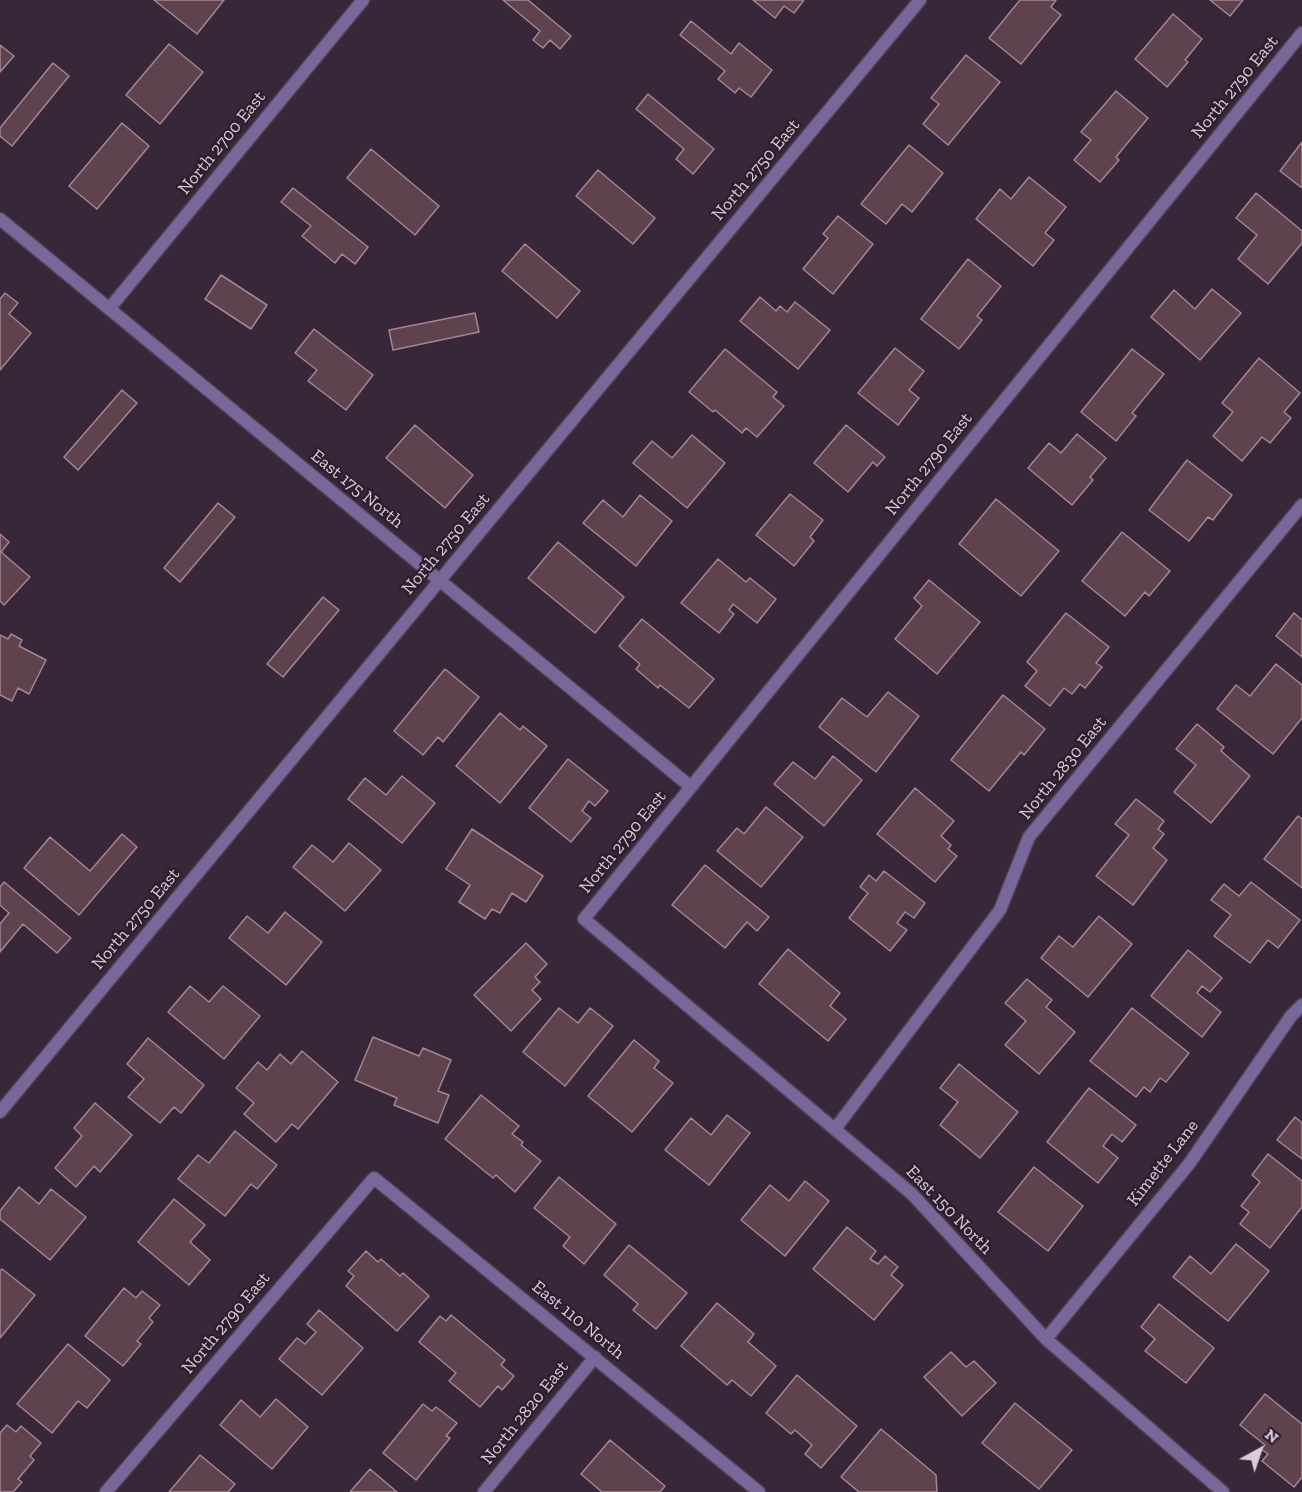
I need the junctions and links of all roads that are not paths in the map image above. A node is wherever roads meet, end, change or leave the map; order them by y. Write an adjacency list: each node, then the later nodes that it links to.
1 (363, 0): 5 (street, North 2700 East)
2 (920, 0): 7 (street, North 2750 East)
3 (1302, 33): 8 (street, North 2790 East)
4 (0, 219): 5 (street, East 175 North)
5 (109, 309): 7 (street, East 175 North)
6 (1302, 505): 12 (street, North 2830 East)
7 (440, 580): 8 (street, East 175 North); 11 (street, North 2750 East)
8 (691, 787): 9 (street, North 2790 East)
9 (584, 919): 12 (street, East 150 North)
10 (1302, 1005): 14 (street, Kimette Lane)
11 (0, 1112)
12 (835, 1129): 14 (street, East 150 North)
13 (374, 1178): 15 (street, East 110 North); 16 (street, North 2790 East)
14 (1046, 1339): 19 (street, East 150 North)
15 (595, 1357): 17 (street, North 2820 East); 18 (street, East 110 North)
16 (106, 1492)
17 (484, 1492)
18 (759, 1492)
19 (1223, 1492)

